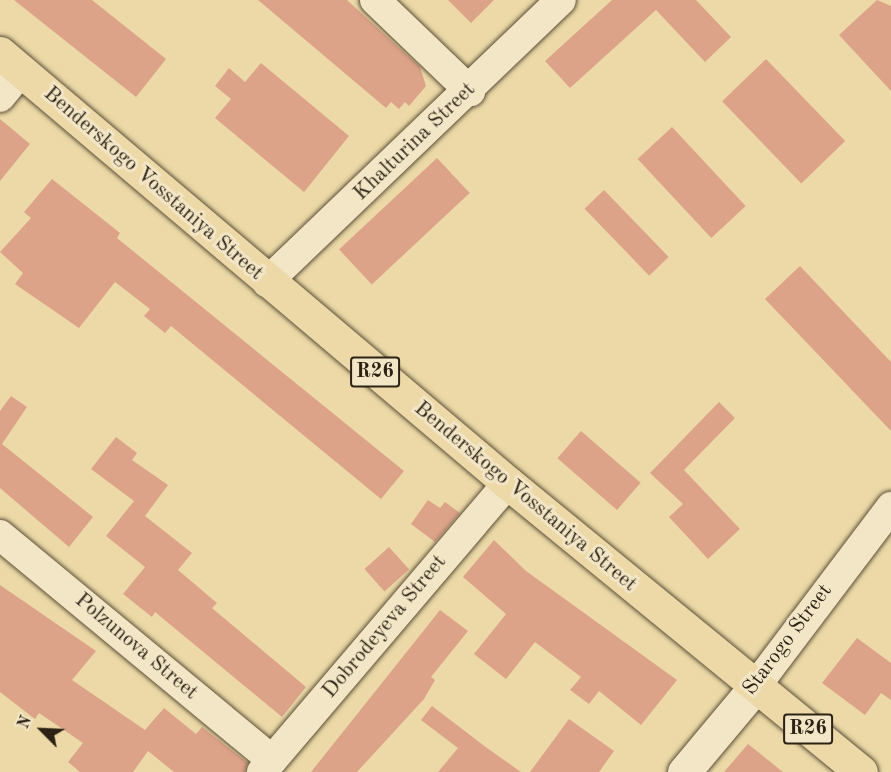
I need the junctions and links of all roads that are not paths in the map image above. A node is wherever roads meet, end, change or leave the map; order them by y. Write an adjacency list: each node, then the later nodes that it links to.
1 (375, 0): 4 (street)
2 (561, 0): 4 (street, Khalturina Street)
3 (11, 62): 5 (street); 6 (main road, Benderskogo Vosstaniya Street / R26)
4 (470, 91): 6 (street, Khalturina Street)
5 (0, 97)
6 (267, 282): 7 (main road, Benderskogo Vosstaniya Street / R26)
7 (508, 483): 10 (main road, Benderskogo Vosstaniya Street / R26); 11 (street, Dobrodeyeva Street)
8 (891, 507): 10 (street, Starogo Street)
9 (0, 535): 11 (street, Polzunova Street)
10 (755, 687): 12 (street, Starogo Street); 13 (main road, Benderskogo Vosstaniya Street / R26)
11 (267, 766)
12 (684, 772)
13 (861, 772)

